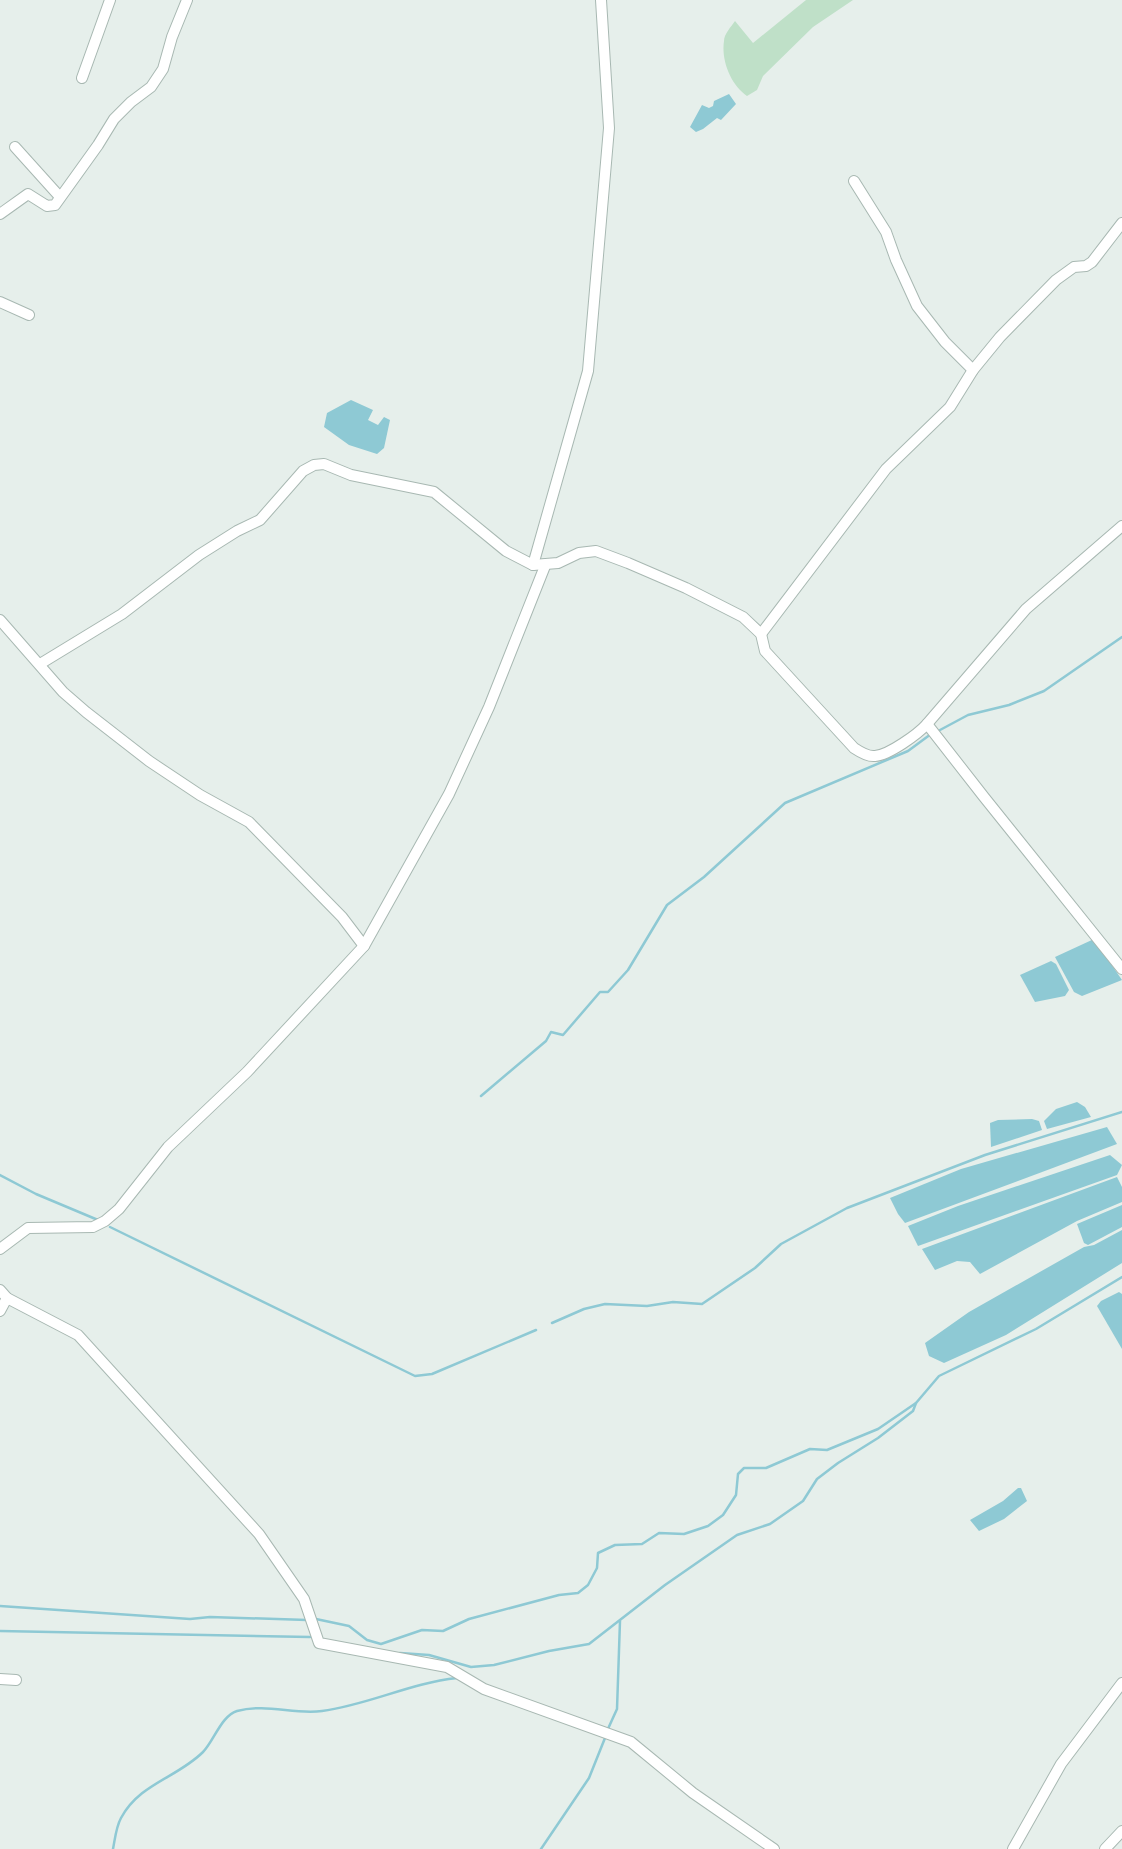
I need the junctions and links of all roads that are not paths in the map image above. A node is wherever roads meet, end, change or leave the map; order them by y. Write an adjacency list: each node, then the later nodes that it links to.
1 (110, 0): 4 (street)
2 (186, 0): 7 (street)
3 (601, 0): 14 (street)
4 (82, 78)
5 (15, 147): 7 (street)
6 (854, 181): 12 (street)
7 (60, 197): 8 (street)
8 (0, 214)
9 (1122, 223): 12 (street)
10 (0, 302): 11 (street)
11 (29, 315)
12 (973, 370): 17 (street)
13 (1122, 526): 19 (street)
14 (533, 565): 15 (street); 18 (street)
15 (545, 566): 17 (street); 20 (street)
16 (0, 620): 18 (street)
17 (761, 634): 19 (street)
18 (40, 664): 20 (street)
19 (927, 724): 21 (street)
20 (364, 946): 22 (street)
21 (1122, 969)
22 (0, 1249)
23 (3, 1294): 24 (street); 29 (street)
24 (0, 1311)
25 (0, 1679): 26 (street)
26 (16, 1680)
27 (1122, 1683): 30 (street)
28 (1122, 1831): 31 (street)
29 (774, 1849)
30 (1013, 1849)
31 (1105, 1849)

